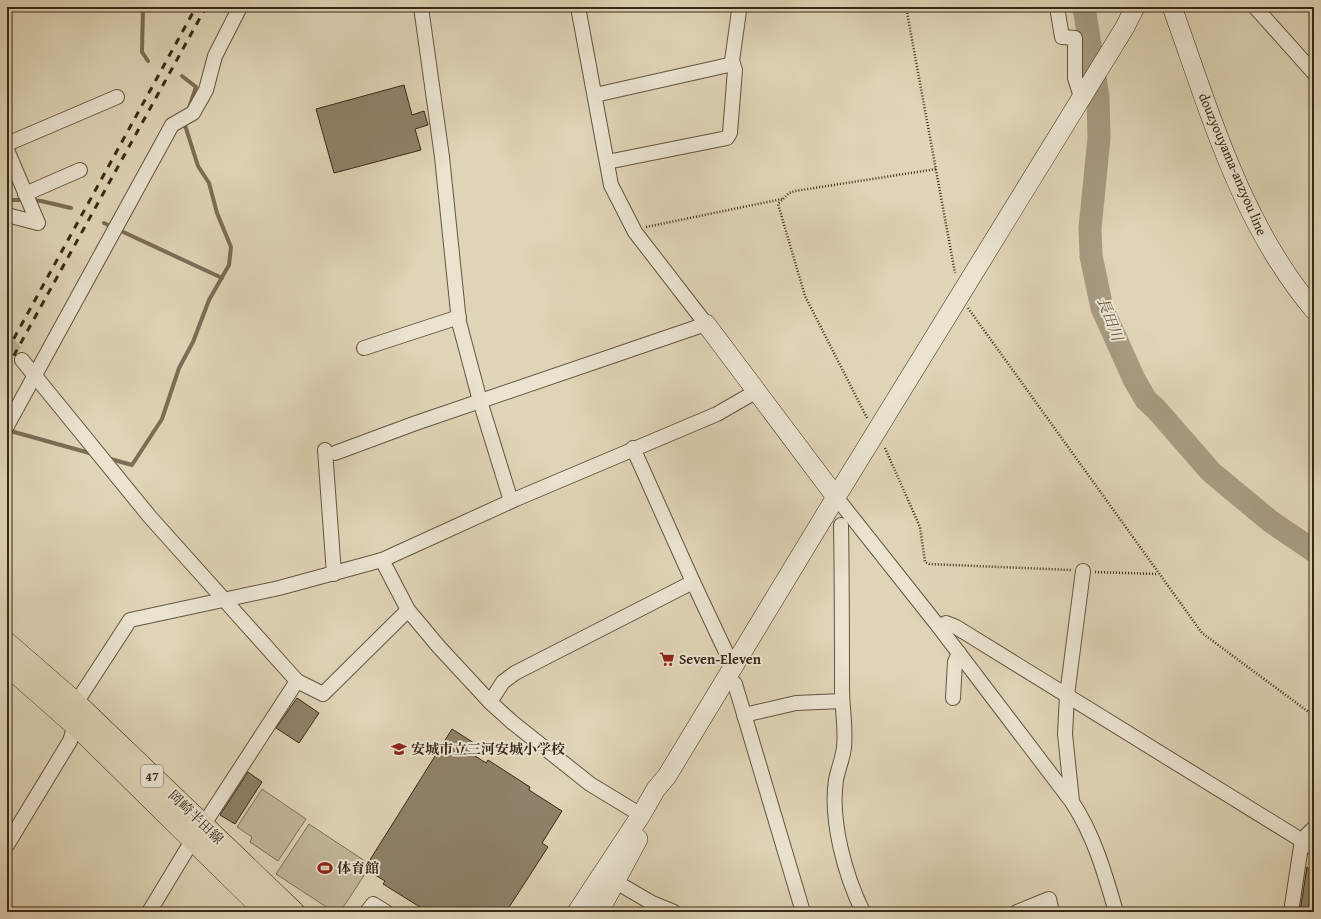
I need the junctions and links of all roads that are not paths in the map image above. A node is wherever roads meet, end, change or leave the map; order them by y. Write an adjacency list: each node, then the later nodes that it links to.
1 (240, 7): 25 (street)
2 (421, 7): 21 (street)
3 (578, 7): 11 (street)
4 (1057, 7): 13 (street)
5 (1135, 7): 13 (street)
6 (1172, 7): 20 (street, douzyouyama-anzyou line)
7 (1255, 7): 10 (street)
8 (739, 11): 9 (street)
9 (733, 64): 11 (street); 16 (street)
10 (1314, 74)
11 (595, 95): 16 (street)
12 (117, 97): 14 (street)
13 (1081, 97): 30 (street)
14 (7, 144)
15 (7, 150): 18 (street)
16 (607, 162): 22 (street)
17 (80, 170): 18 (street)
18 (25, 194): 19 (street)
19 (7, 214)
20 (1314, 310)
21 (459, 318): 23 (street); 27 (street)
22 (706, 324): 26 (street); 27 (street)
23 (364, 348)
24 (22, 360): 25 (street)
25 (34, 377): 28 (street); 37 (street)
26 (756, 391): 29 (street); 30 (street)
27 (480, 401): 31 (street); 35 (street)
28 (7, 426)
29 (634, 448): 31 (street); 36 (street)
30 (836, 497): 39 (street); 43 (street)
31 (511, 501): 33 (street)
32 (842, 525): 48 (street)
33 (382, 560): 35 (street); 38 (street)
34 (1083, 571): 45 (street)
35 (334, 574): 37 (street)
36 (693, 582): 43 (street); 47 (street)
37 (222, 600): 44 (street); 49 (street)
38 (408, 610): 44 (street); 47 (street)
39 (939, 627): 41 (street); 45 (street)
40 (7, 643): 49 (main road, 岡崎半田線 / 47)
41 (959, 654): 46 (street); 53 (street)
42 (7, 665): 51 (main road, 岡崎半田線 / 47)
43 (730, 672): 50 (street); 52 (street)
44 (297, 681): 57 (street)
45 (1067, 696): 53 (street); 58 (street)
46 (953, 698)
47 (490, 702): 54 (street)
48 (842, 702): 50 (street); 71 (street)
49 (76, 704): 57 (main road, 岡崎半田線 / 47)
50 (744, 715): 70 (street)
51 (75, 725): 55 (street); 57 (main road, 岡崎半田線 / 47); 59 (street)
52 (668, 776): 54 (street); 61 (street)
53 (1072, 802): 74 (street)
54 (642, 815): 67 (street)
55 (7, 826)
56 (1314, 828): 58 (street)
57 (198, 832): 62 (street); 63 (main road, 岡崎半田線 / 47); 64 (main road, 岡崎半田線 / 47)
58 (1302, 840): 60 (street); 75 (street)
59 (7, 845)
60 (1314, 848)
61 (616, 882): 68 (street); 69 (street)
62 (149, 912)
63 (266, 912)
64 (294, 912)
65 (367, 912): 66 (street)
66 (386, 912)
67 (577, 912)
68 (599, 912)
69 (674, 912)
70 (803, 912)
71 (863, 912)
72 (1018, 912): 73 (street)
73 (1052, 912)
74 (1116, 912)
75 (1291, 912)

